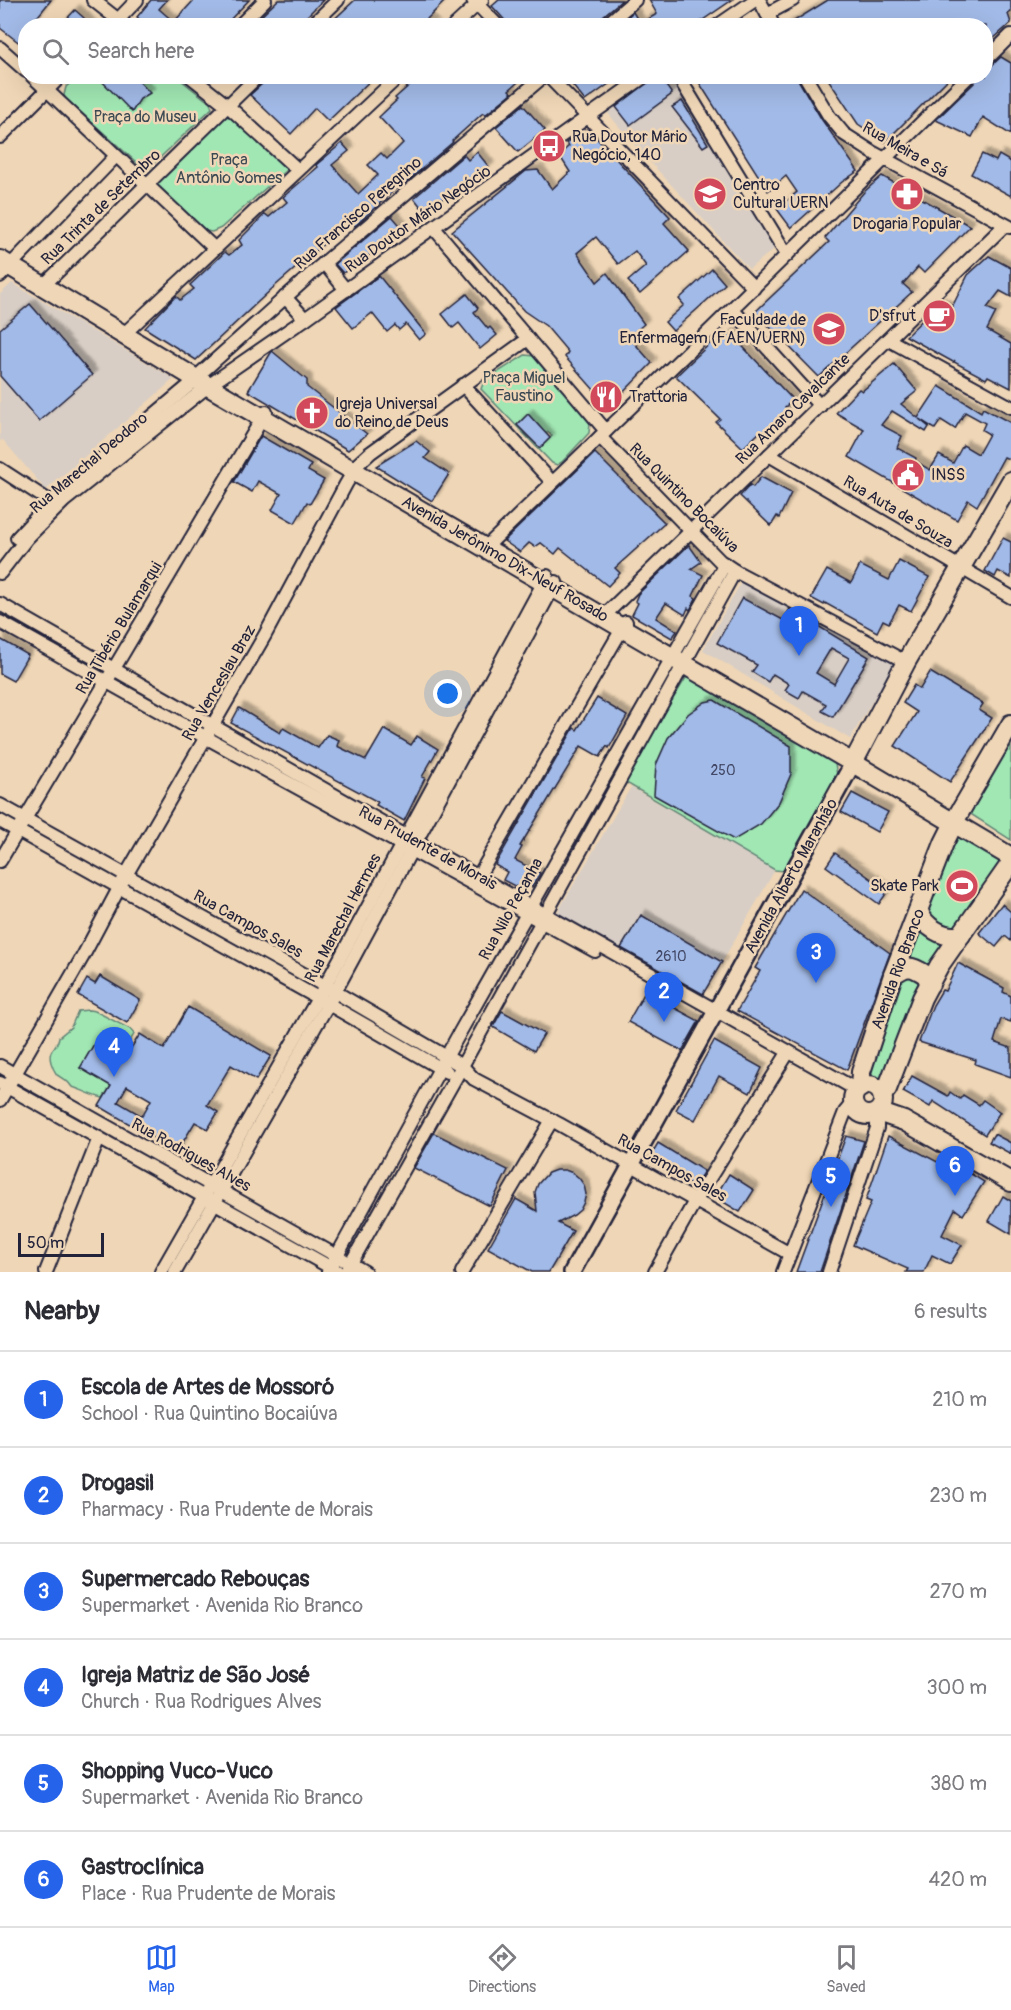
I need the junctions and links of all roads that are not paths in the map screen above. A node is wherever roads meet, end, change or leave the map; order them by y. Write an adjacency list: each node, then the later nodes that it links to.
1 (93, 0): 10 (street)
2 (137, 0): 11 (street)
3 (265, 0): 12 (street)
4 (338, 0): 13 (street)
5 (635, 0): 16 (street)
6 (757, 0): 9 (street); 17 (street)
7 (793, 0): 9 (street)
8 (477, 1): 14 (street); 15 (street)
9 (767, 14): 18 (street)
10 (113, 18)
11 (123, 18)
12 (247, 18)
13 (319, 18)
14 (461, 18)
15 (491, 18)
16 (614, 18)
17 (729, 18)
18 (769, 18)
19 (1011, 35): 21 (street)
20 (0, 48): 23 (street)
21 (1006, 48): 22 (street)
22 (993, 56)
23 (18, 64)
24 (40, 84): 35 (street)
25 (54, 84): 35 (street)
26 (200, 84): 36 (street)
27 (250, 84): 36 (street, Rua Trinta de Setembro)
28 (390, 84): 41 (street)
29 (537, 84): 48 (street, Rua Francisco Peregrino)
30 (554, 84): 37 (street)
31 (634, 84): 37 (street, Rua Doutor Mário Negócio)
32 (683, 84): 46 (street)
33 (810, 84): 40 (street, Rua Meira e Sá)
34 (961, 84): 40 (street)
35 (47, 91): 38 (street); 39 (street)
36 (228, 106): 41 (street); 42 (street, Rua Trinta de Setembro)
37 (588, 118): 44 (street, Rua Doutor Mário Negócio); 50 (street)
38 (0, 136)
39 (116, 156): 42 (street); 47 (street)
40 (885, 159): 43 (street, Rua Meira e Sá); 46 (street)
41 (298, 170): 45 (street)
42 (147, 185): 45 (street); 49 (street, Rua Trinta de Setembro)
43 (1008, 226): 57 (street, Rua Amaro Cavalcante)
44 (434, 228): 51 (street, Rua Doutor Mário Negócio); 56 (street, Rua Quintino Bocaiúva)
45 (214, 249): 55 (street)
46 (787, 255): 50 (street)
47 (5, 262): 49 (main road, Avenida Jerônimo Dix-Neuf Rosado)
48 (324, 263): 51 (street); 52 (street, Rua Francisco Peregrino)
49 (46, 283): 55 (main road, Avenida Jerônimo Dix-Neuf Rosado)
50 (754, 288): 53 (street)
51 (346, 290): 54 (street, Rua Doutor Mário Negócio)
52 (285, 297): 54 (street); 58 (street, Rua Francisco Peregrino)
53 (732, 309): 60 (street); 63 (street)
54 (305, 319): 58 (street, Rua Doutor Mário Negócio)
55 (126, 331): 58 (main road, Avenida Jerônimo Dix-Neuf Rosado)
56 (528, 339): 59 (street, Rua Venceslau Braz); 63 (street, Rua Quintino Bocaiúva)
57 (888, 340): 60 (street, Rua Amaro Cavalcante); 61 (street)
58 (206, 380): 62 (main road, Avenida Jerônimo Dix-Neuf Rosado); 69 (street, Rua Marechal Deodoro)
59 (464, 385): 65 (street, Rua Venceslau Braz); 67 (street)
60 (820, 406): 64 (street, Rua Amaro Cavalcante)
61 (1011, 407)
62 (265, 414): 65 (main road, Avenida Jerônimo Dix-Neuf Rosado); 84 (street, Rua Tibério Bulamarqui)
63 (603, 434): 67 (street); 70 (street, Rua Quintino Bocaiúva)
64 (769, 455): 70 (street, Rua Amaro Cavalcante); 74 (street, Rua Auta de Souza)
65 (356, 468): 71 (main road, Avenida Jerônimo Dix-Neuf Rosado); 87 (street, Rua Venceslau Braz)
66 (2, 474): 69 (street)
67 (552, 482): 71 (street)
68 (1011, 482): 74 (main road, Avenida Alberto Maranhão)
69 (55, 505): 72 (street, Rua Marechal Deodoro); 75 (street, Rua Marechal Deodoro)
70 (691, 531): 73 (street, Rua Quintino Bocaiúva); 79 (street, Rua Amaro Cavalcante)
71 (488, 545): 76 (main road, Avenida Jerônimo Dix-Neuf Rosado)
72 (0, 561)
73 (730, 568): 82 (street, Rua Nilo Peçanha); 83 (street, Rua Quintino Bocaiúva)
74 (961, 568): 77 (street, Rua Auta de Souza); 83 (main road, Avenida Alberto Maranhão)
75 (0, 573)
76 (551, 581): 79 (main road, Avenida Jerônimo Dix-Neuf Rosado); 95 (street, Rua Marechal Hermes)
77 (1011, 597)
78 (0, 604): 84 (street, Rua Prudente de Morais)
79 (607, 614): 81 (main road, Avenida Jerônimo Dix-Neuf Rosado)
80 (0, 622): 85 (street, Rua Prudente de Morais)
81 (625, 625): 82 (main road, Avenida Jerônimo Dix-Neuf Rosado); 101 (street)
82 (680, 657): 89 (main road, Avenida Jerônimo Dix-Neuf Rosado); 103 (street, Rua Nilo Peçanha); 105 (street, Rua Nilo Peçanha)
83 (906, 662): 89 (main road, Avenida Alberto Maranhão)
84 (114, 669): 85 (street, Rua Tibério Bulamarqui); 87 (street, Rua Prudente de Morais)
85 (107, 682): 88 (street, Rua Prudente de Morais); 91 (street, Rua Tibério Bulamarqui)
86 (1011, 724): 92 (main road, Avenida Rio Branco)
87 (213, 726): 88 (street, Rua Venceslau Braz); 95 (street, Rua Prudente de Morais)
88 (207, 738): 95 (street, Rua Prudente de Morais); 100 (street, Rua Venceslau Braz)
89 (856, 759): 92 (main road); 111 (street, Avenida Alberto Maranhão)
90 (0, 805): 91 (street, Rua Campos Sales)
91 (26, 819): 94 (street, Rua Tibério Bulamarqui); 100 (street, Rua Campos Sales)
92 (955, 820): 96 (main road); 97 (main road); 104 (main road, Avenida Rio Branco)
93 (0, 821): 94 (street, Rua Campos Sales)
94 (19, 831): 98 (street, Rua Tibério Bulamarqui); 102 (street, Rua Campos Sales)
95 (409, 844): 101 (street, Rua Prudente de Morais); 109 (street, Rua Marechal Hermes)
96 (1011, 846)
97 (1011, 857)
98 (0, 861)
99 (1011, 863): 106 (main road, Avenida Rio Branco)
100 (126, 876): 102 (street, Rua Venceslau Braz); 109 (street, Rua Campos Sales)
101 (476, 880): 103 (street, Rua Prudente de Morais)
102 (120, 888): 110 (street, Rua Campos Sales); 116 (street, Rua Venceslau Braz)
103 (530, 909): 105 (street, Rua Prudente de Morais); 113 (street, Rua Nilo Peçanha)
104 (919, 911): 106 (main road); 107 (main road, Avenida Rio Branco)
105 (544, 917): 111 (street, Rua Prudente de Morais); 115 (street, Rua Nilo Peçanha)
106 (961, 935): 108 (main road, Avenida Rio Branco)
107 (892, 975): 108 (main road); 118 (main road, Avenida Rio Branco)
108 (930, 984): 120 (main road, Avenida Rio Branco)
109 (330, 989): 110 (street, Rua Marechal Hermes); 113 (street, Rua Campos Sales)
110 (323, 1001): 113 (street, Rua Campos Sales); 126 (street, Rua Marechal Hermes)
111 (715, 1014): 112 (street, Rua Prudente de Morais); 118 (street, Rua Prudente de Morais); 123 (street, Avenida Alberto Maranhão)
112 (786, 1056): 118 (street, Rua Prudente de Morais); 128 (street)
113 (444, 1063): 115 (street, Rua Campos Sales); 130 (street, Rua Nilo Peçanha)
114 (0, 1066): 116 (street, Rua Rodrigues Alves)
115 (459, 1072): 121 (street, Rua Campos Sales); 131 (street, Rua Nilo Peçanha)
116 (15, 1074): 117 (street, Rua Venceslau Braz); 126 (street, Rua Rodrigues Alves)
117 (4, 1085): 119 (street, Rua Venceslau Braz); 122 (street, Rua Rodrigues Alves)
118 (856, 1095): 120 (main road); 120 (main road); 129 (street, Avenida Rio Branco)
119 (0, 1100)
120 (880, 1105): 124 (main road); 125 (main road); 140 (street, Avenida Rio Branco)
121 (552, 1120): 123 (street, Rua Campos Sales); 136 (street)
122 (99, 1138): 127 (street, Rua Rodrigues Alves); 132 (street)
123 (631, 1164): 128 (street, Rua Campos Sales); 137 (street, Avenida Alberto Maranhão)
124 (1011, 1172)
125 (1011, 1182)
126 (216, 1188): 127 (street, Rua Marechal Hermes); 130 (street, Rua Rodrigues Alves)
127 (209, 1199): 130 (street, Rua Rodrigues Alves); 133 (street, Rua Marechal Hermes); 134 (street, Rua Marechal Hermes)
128 (695, 1201): 129 (street, Rua Campos Sales); 138 (street)
129 (790, 1254): 139 (street, Avenida Rio Branco)
130 (334, 1267): 131 (street, Rua Rodrigues Alves)
131 (348, 1268): 135 (street, Rua Rodrigues Alves)
132 (46, 1272)
133 (161, 1272)
134 (176, 1272)
135 (365, 1272)
136 (462, 1272)
137 (572, 1272)
138 (655, 1272)
139 (783, 1272)
140 (829, 1272)

